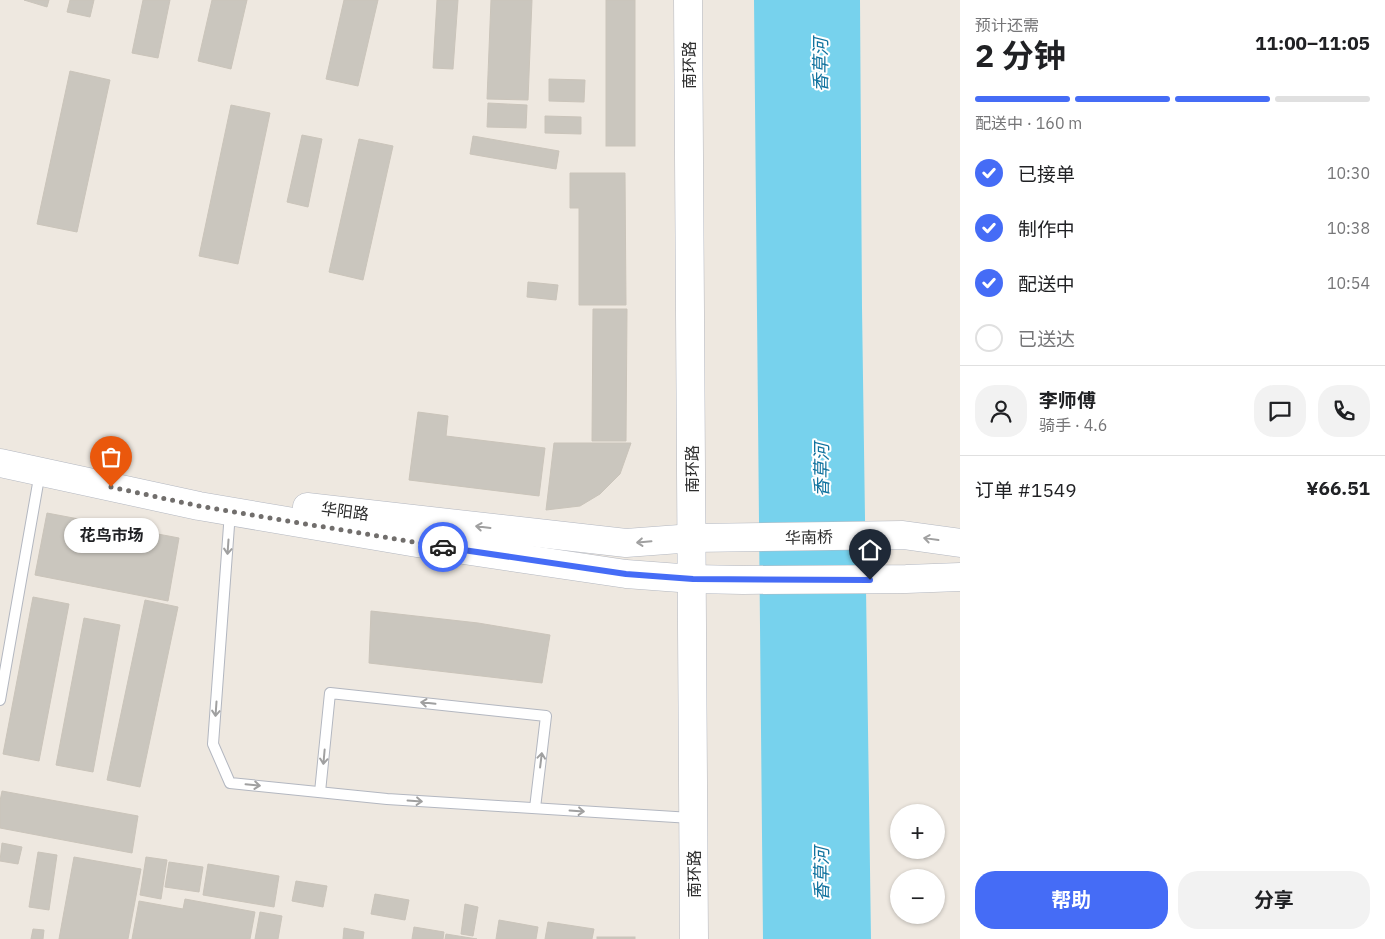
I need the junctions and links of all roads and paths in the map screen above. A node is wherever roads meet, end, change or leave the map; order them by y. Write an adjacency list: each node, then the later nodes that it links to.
1 (688, 0): 6 (main road, 南环路)
2 (0, 450): 4 (main road, 华阳路)
3 (0, 463): 4 (main road)
4 (41, 466): 5 (main road, 华阳路); 11 (lane)
5 (231, 505): 6 (main road, 华阳路, one-way to 5); 10 (main road); 12 (lane, one-way to 12)
6 (693, 538): 7 (main road, 华阳路); 10 (main road, 南环路)
7 (744, 538): 8 (main road, 华南桥, one-way to 7)
8 (960, 543)
9 (960, 577): 10 (main road)
10 (693, 579): 14 (main road, 南环路)
11 (0, 700)
12 (320, 792): 13 (lane, one-way to 13); 13 (lane, one-way to 12)
13 (535, 808): 14 (lane, one-way to 14)
14 (694, 818): 15 (main road, 南环路)
15 (694, 939)

